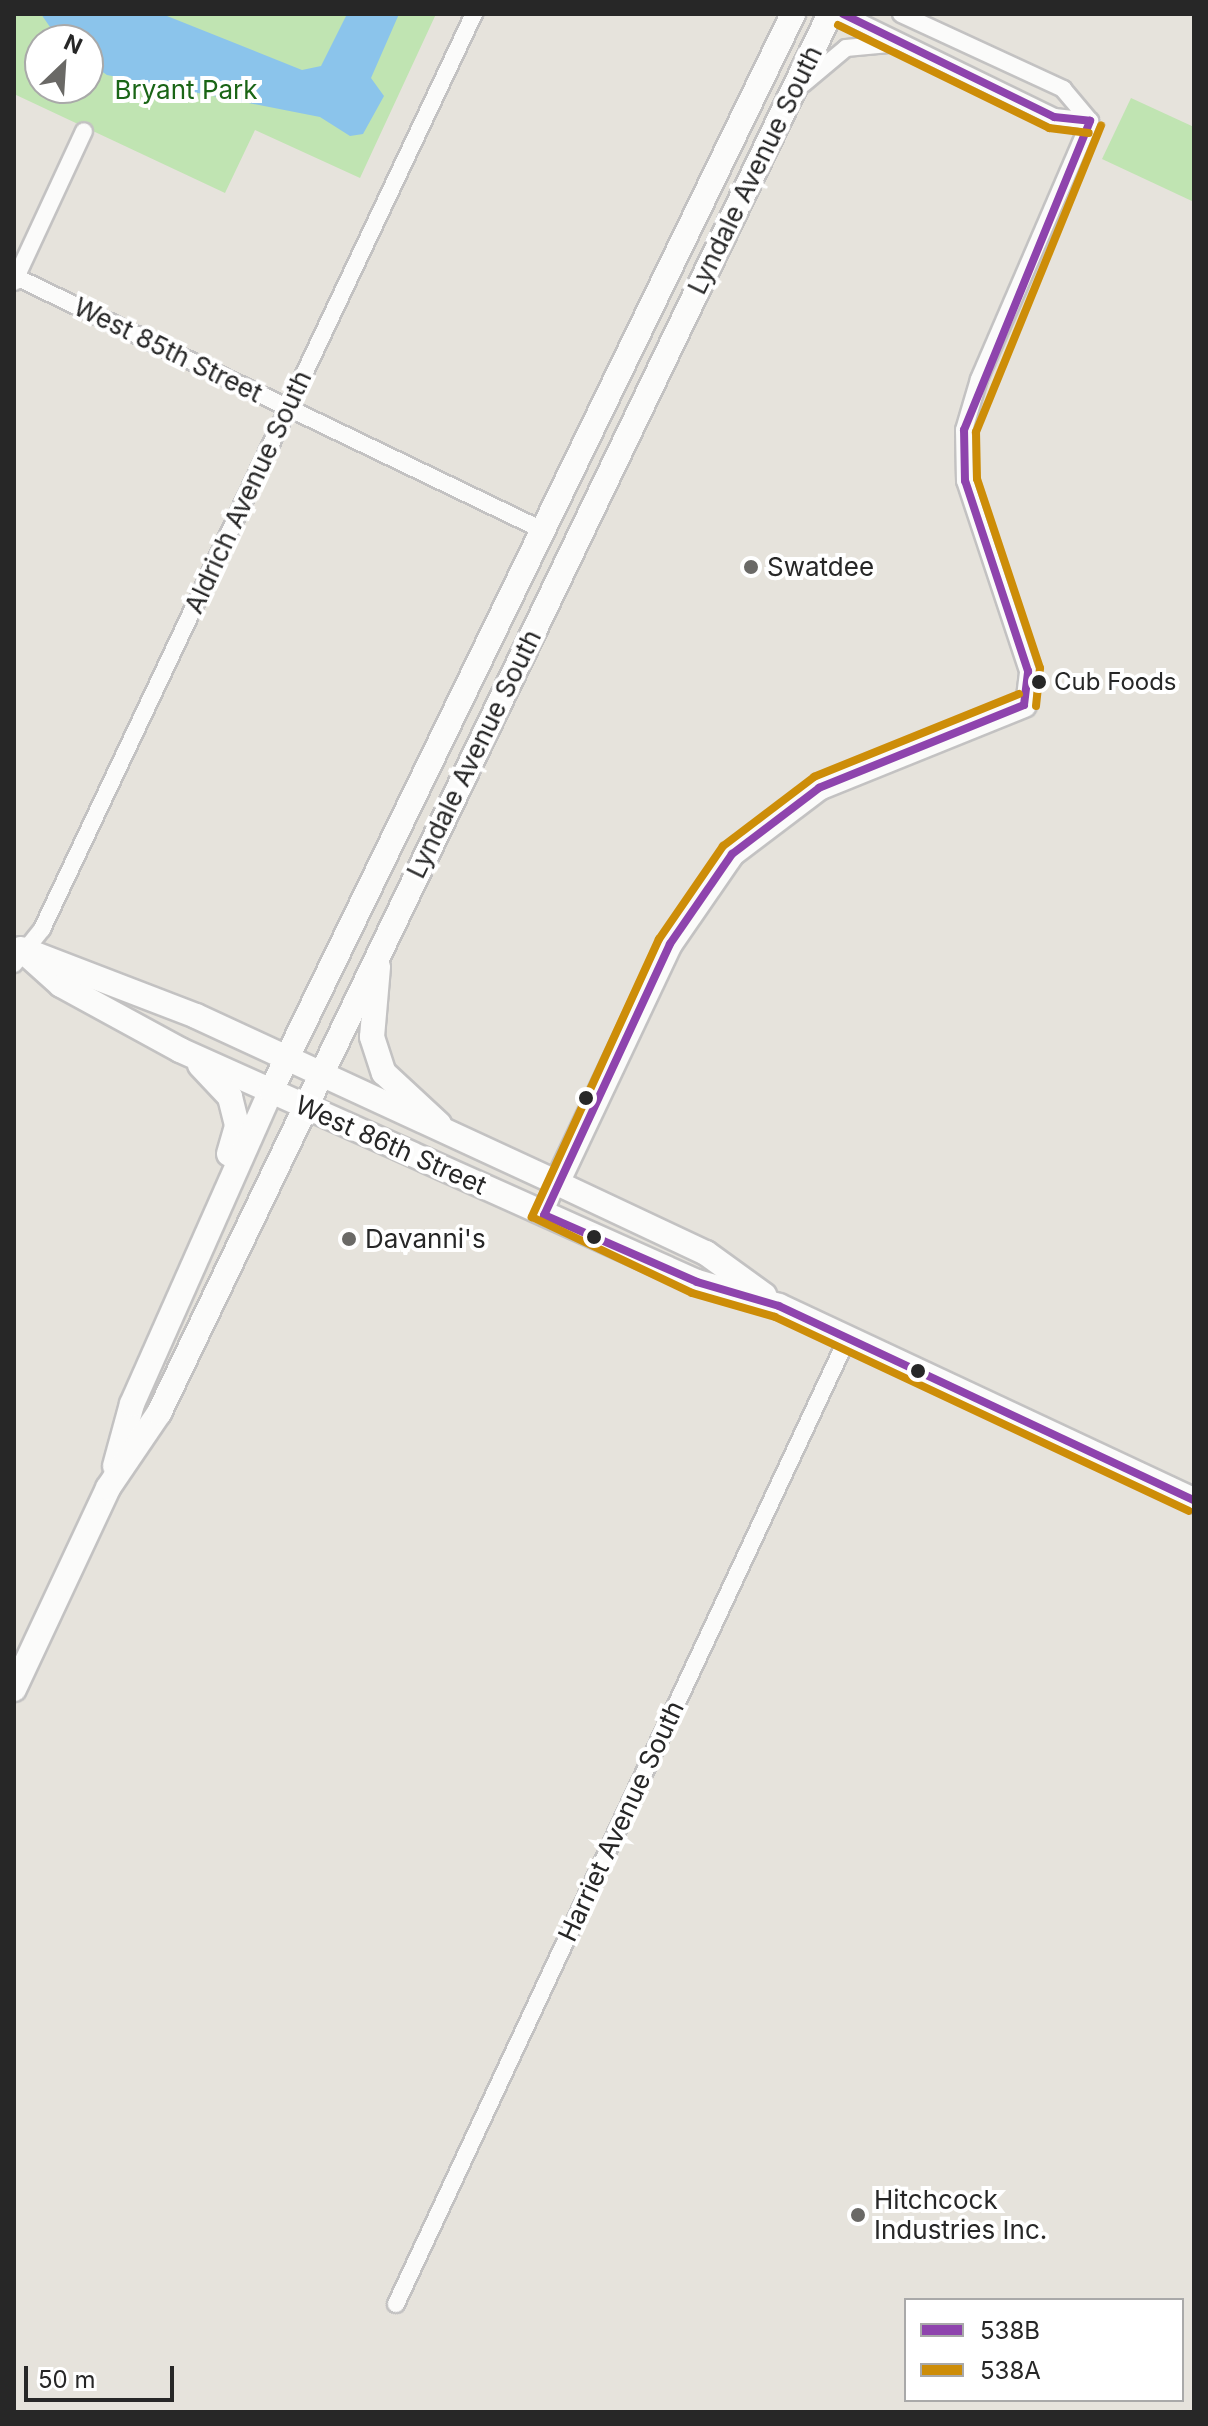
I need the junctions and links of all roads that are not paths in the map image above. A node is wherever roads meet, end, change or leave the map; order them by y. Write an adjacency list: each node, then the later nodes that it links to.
1 (474, 14): 13 (street, Aldrich Avenue South)
2 (793, 14): 14 (main road, Lyndale Avenue South)
3 (830, 14): 9 (main road, Lyndale Avenue South)
4 (843, 14): 8 (street)
5 (901, 14): 7 (street)
6 (916, 14): 7 (street)
7 (929, 27): 10 (street)
8 (903, 46): 9 (street); 10 (street)
9 (790, 96): 17 (main road, Lyndale Avenue South)
10 (1090, 121): 15 (street)
11 (84, 131): 12 (street)
12 (15, 278): 13 (street, West 85th Street)
13 (288, 408): 14 (street, West 85th Street); 16 (street, Aldrich Avenue South)
14 (538, 528): 19 (main road, Lyndale Avenue South)
15 (1024, 705): 25 (main road)
16 (16, 953): 18 (main road, West 86th Street); 19 (main road, West 86th Street)
17 (379, 953): 20 (main road, Lyndale Avenue South); 23 (main road)
18 (186, 1053): 21 (main road, West 86th Street); 24 (main road)
19 (286, 1059): 20 (main road, West 86th Street); 21 (main road, Lyndale Avenue South)
20 (320, 1075): 22 (main road, Lyndale Avenue South); 23 (main road, West 86th Street)
21 (271, 1091): 22 (main road, West 86th Street); 24 (main road, Lyndale Avenue South)
22 (305, 1107): 26 (main road, West 86th Street); 29 (main road, Lyndale Avenue South)
23 (449, 1134): 25 (main road, West 86th Street)
24 (232, 1177): 29 (main road, Lyndale Avenue South)
25 (557, 1183): 26 (street); 27 (main road, West 86th Street)
26 (544, 1215): 27 (main road, West 86th Street)
27 (779, 1306): 28 (main road, West 86th Street)
28 (847, 1339): 30 (main road, West 86th Street); 32 (street, Harriet Avenue South)
29 (108, 1488): 31 (main road, Lyndale Avenue South)
30 (1194, 1500)
31 (14, 1689)
32 (396, 2304)

